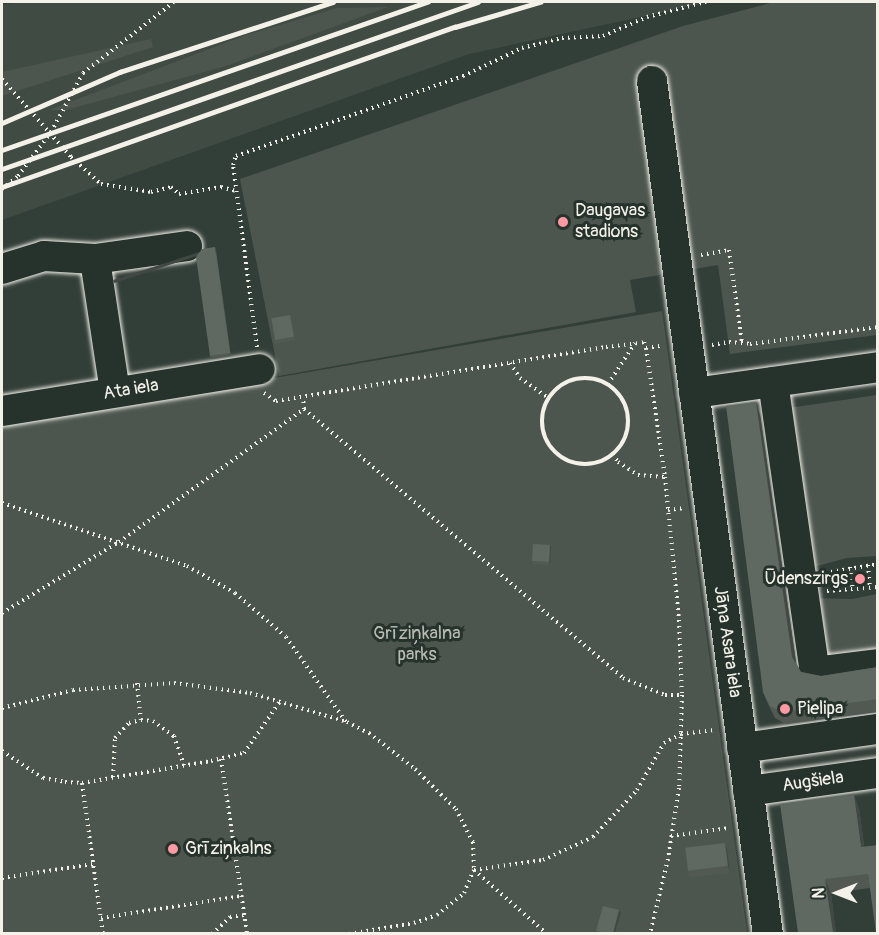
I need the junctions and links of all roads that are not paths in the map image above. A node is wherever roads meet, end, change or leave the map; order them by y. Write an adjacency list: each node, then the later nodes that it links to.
1 (652, 81): 9 (street, Jāņa Asara iela)
2 (187, 246): 3 (street)
3 (95, 260): 4 (street); 8 (street)
4 (2, 269)
5 (878, 367): 7 (street)
6 (247, 371): 8 (street, Ata iela)
7 (773, 382): 9 (street); 11 (street)
8 (115, 392): 10 (street, Ata iela)
9 (694, 393): 13 (street, Jāņa Asara iela)
10 (2, 411)
11 (878, 664)
12 (878, 729): 13 (street)
13 (734, 738): 15 (street, Jāņa Asara iela)
14 (878, 773): 15 (street, Augšiela)
15 (748, 791): 16 (street, Jāņa Asara iela)
16 (768, 933)

